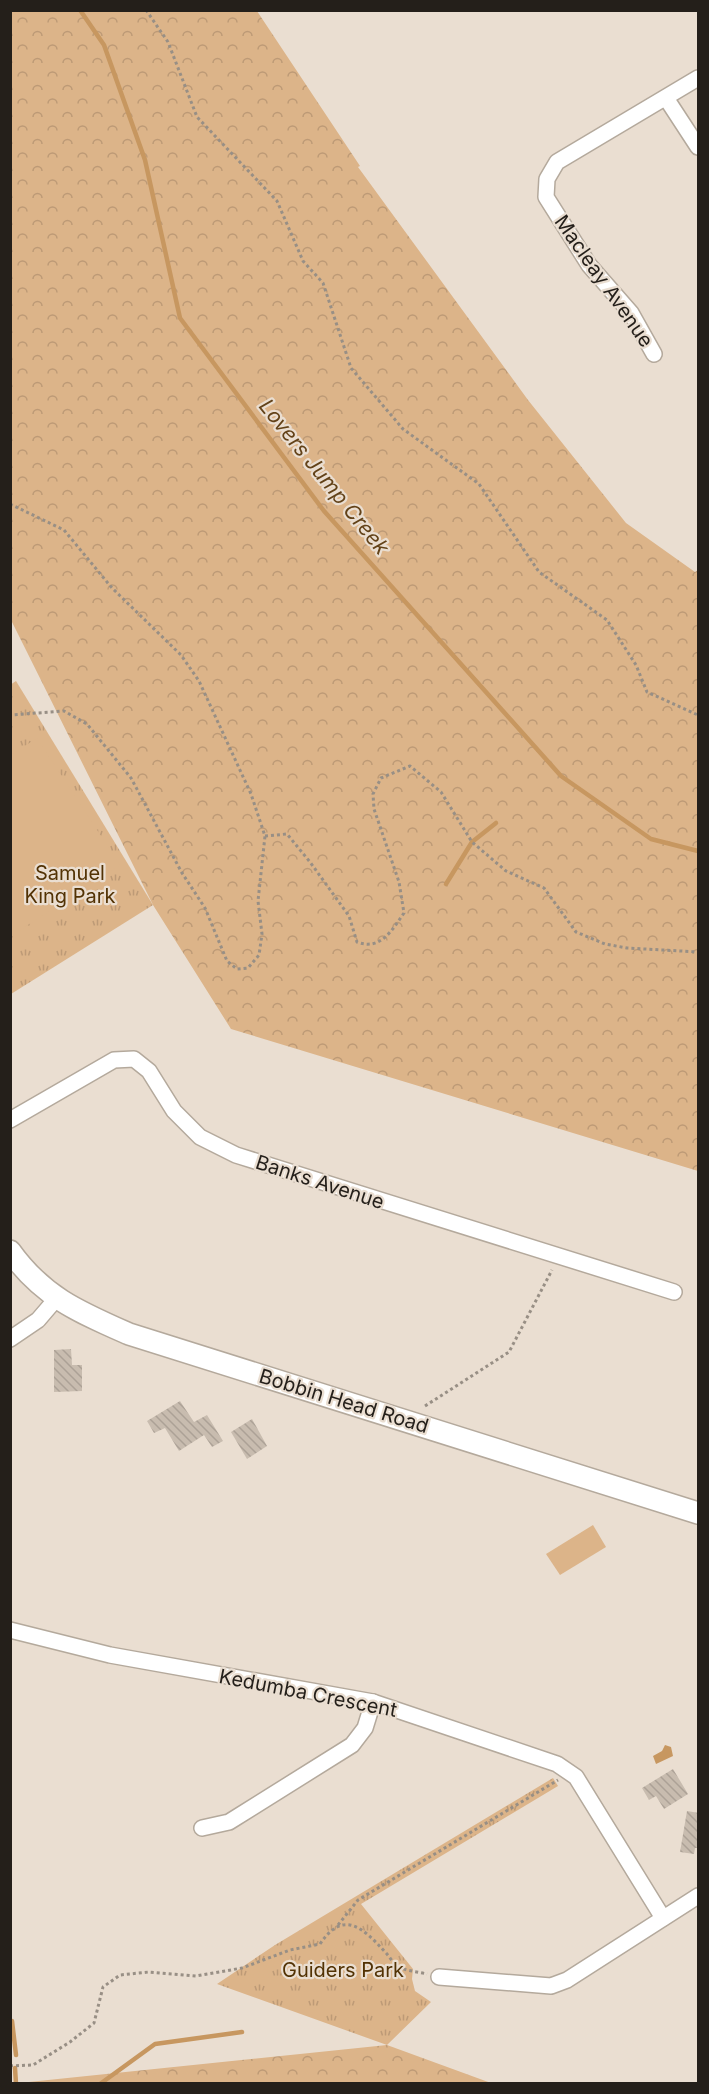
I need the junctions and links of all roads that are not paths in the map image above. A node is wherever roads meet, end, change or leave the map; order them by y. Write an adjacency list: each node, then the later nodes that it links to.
1 (699, 78): 2 (street, Macleay Avenue)
2 (666, 98): 3 (street); 4 (street, Macleay Avenue)
3 (699, 147)
4 (654, 354)
5 (10, 1120): 7 (street, Banks Avenue)
6 (10, 1251): 8 (main road, Bobbin Head Road)
7 (674, 1292)
8 (56, 1299): 9 (street); 10 (main road, Bobbin Head Road)
9 (10, 1339)
10 (699, 1513)
11 (10, 1630): 12 (street, Kedumba Crescent)
12 (374, 1701): 13 (street); 15 (street, Kedumba Crescent)
13 (202, 1828)
14 (699, 1896): 15 (street)
15 (663, 1918): 16 (street)
16 (440, 1977)

